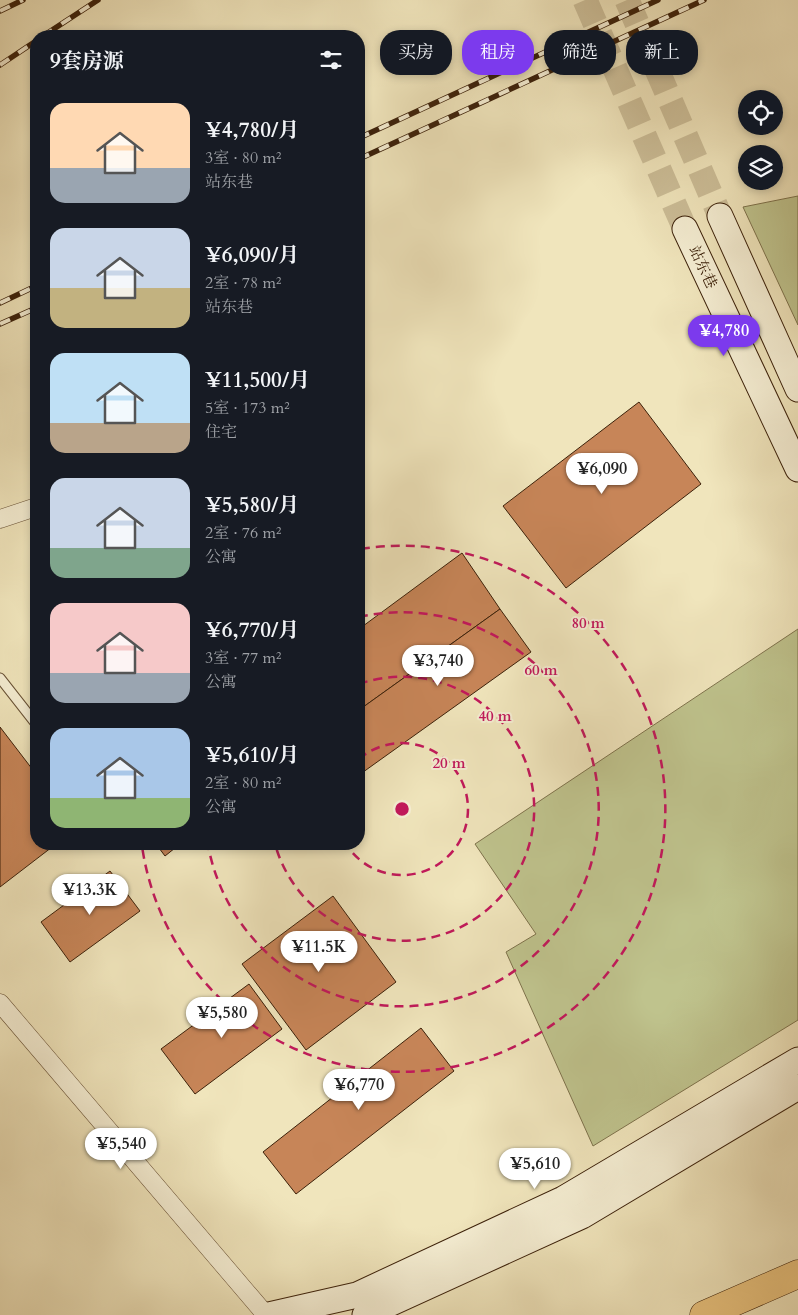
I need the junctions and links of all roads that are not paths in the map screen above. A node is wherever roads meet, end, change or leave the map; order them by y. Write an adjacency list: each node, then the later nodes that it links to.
1 (720, 216): 3 (main road)
2 (685, 229): 4 (main road, 站东巷)
3 (798, 389)
4 (798, 469)
5 (30, 509): 6 (street)
6 (0, 519)
7 (0, 678): 8 (lane)
8 (30, 716)
9 (0, 1003): 13 (street)
10 (798, 1060): 13 (main road)
11 (798, 1088): 14 (main road)
12 (798, 1274): 15 (highway)
13 (267, 1315)
14 (366, 1315)
15 (704, 1315)

